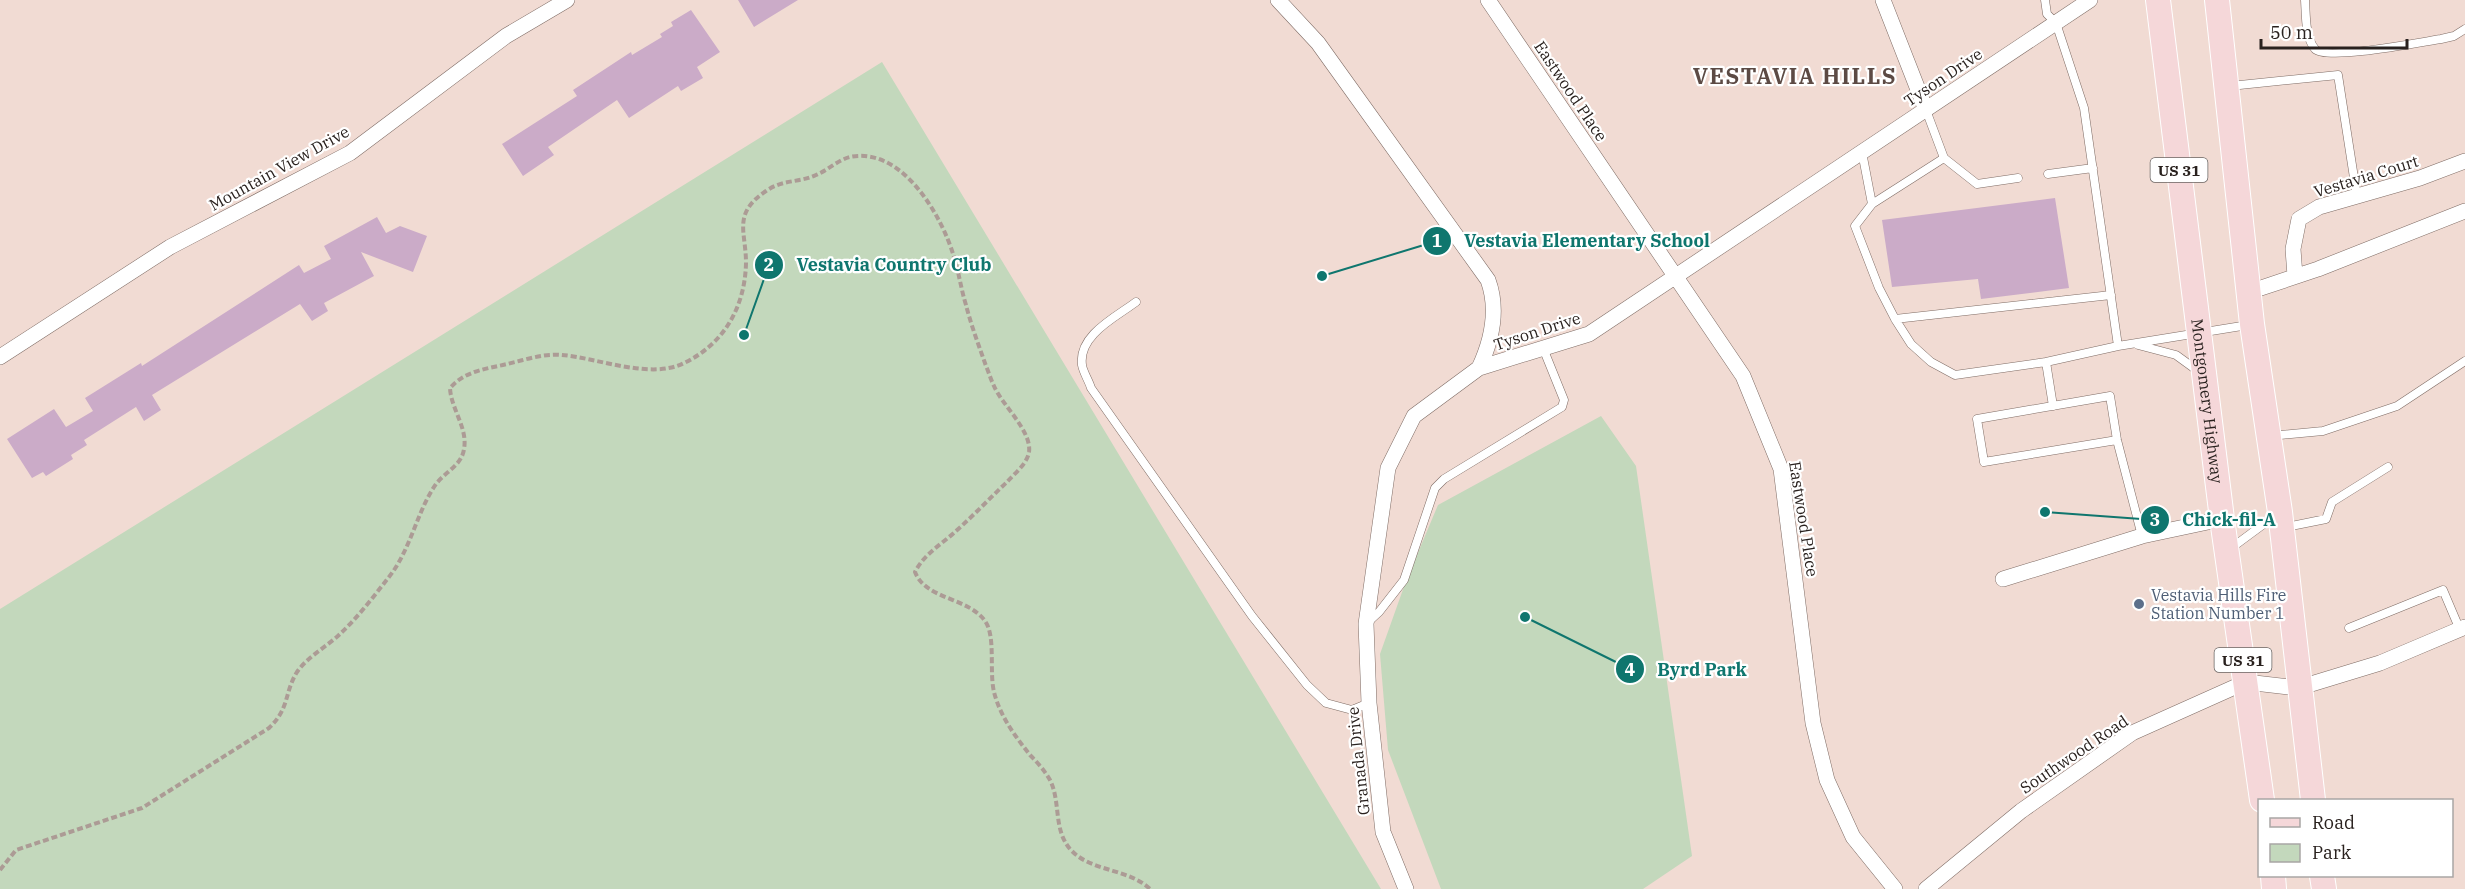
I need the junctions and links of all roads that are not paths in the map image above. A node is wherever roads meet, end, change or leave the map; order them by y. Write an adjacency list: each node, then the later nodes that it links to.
1 (567, 0): 34 (street, Mountain View Drive)
2 (1278, 0): 37 (street)
3 (1488, 0): 24 (street, Eastwood Place)
4 (1883, 0): 13 (street)
5 (2045, 0): 10 (lane)
6 (2090, 0): 10 (street, Tyson Drive)
7 (2158, 0): 30 (main road, Montgomery Highway / US 31)
8 (2217, 0): 12 (main road, US 31)
9 (2305, 0): 11 (lane)
10 (2056, 23): 13 (street, Tyson Drive); 17 (lane)
11 (2465, 29)
12 (2226, 87): 20 (lane); 25 (main road, US 31)
13 (1926, 110): 14 (street, Tyson Drive); 15 (lane)
14 (1862, 152): 21 (lane); 24 (street, Tyson Drive)
15 (1944, 158): 19 (lane); 21 (lane)
16 (2465, 161): 20 (street, Vestavia Court)
17 (2092, 168): 18 (lane); 26 (lane)
18 (2048, 174)
19 (2018, 178)
20 (2357, 196): 23 (street, Vestavia Court)
21 (1872, 204): 28 (lane)
22 (2465, 211): 23 (street)
23 (2295, 276): 25 (street)
24 (1674, 277): 33 (street, Tyson Drive); 57 (street, Eastwood Place)
25 (2249, 292): 29 (main road, US 31)
26 (2111, 296): 28 (lane); 32 (lane)
27 (1136, 302): 53 (lane)
28 (1895, 320): 36 (lane)
29 (2252, 324): 30 (lane); 40 (main road, US 31)
30 (2199, 333): 31 (lane); 38 (main road, Montgomery Highway / US 31)
31 (2134, 344): 32 (lane); 38 (lane)
32 (2118, 346): 36 (lane)
33 (1543, 348): 37 (street, Tyson Drive); 48 (lane)
34 (0, 357)
35 (2465, 361): 40 (lane)
36 (2046, 362): 39 (lane)
37 (1479, 368): 48 (street, Tyson Drive)
38 (2204, 375): 43 (main road, Montgomery Highway / US 31)
39 (2053, 406): 41 (lane); 41 (lane)
40 (2269, 436): 44 (main road, US 31)
41 (2117, 440): 45 (lane)
42 (2388, 468): 44 (lane)
43 (2222, 519): 45 (street); 46 (main road, Montgomery Highway / US 31)
44 (2281, 520): 46 (lane); 52 (main road, US 31)
45 (2142, 536): 47 (street)
46 (2227, 552): 51 (main road, Montgomery Highway / US 31)
47 (2004, 579)
48 (1366, 624): 53 (street, Granada Drive)
49 (2349, 628): 50 (lane)
50 (2462, 629): 52 (street)
51 (2247, 682): 52 (street); 54 (main road, Montgomery Highway / US 31); 58 (street, Southwood Road)
52 (2298, 688): 55 (main road, US 31)
53 (1369, 703): 56 (street, Granada Drive)
54 (2262, 799)
55 (2313, 799)
56 (1406, 889)
57 (1895, 889)
58 (1926, 889)

